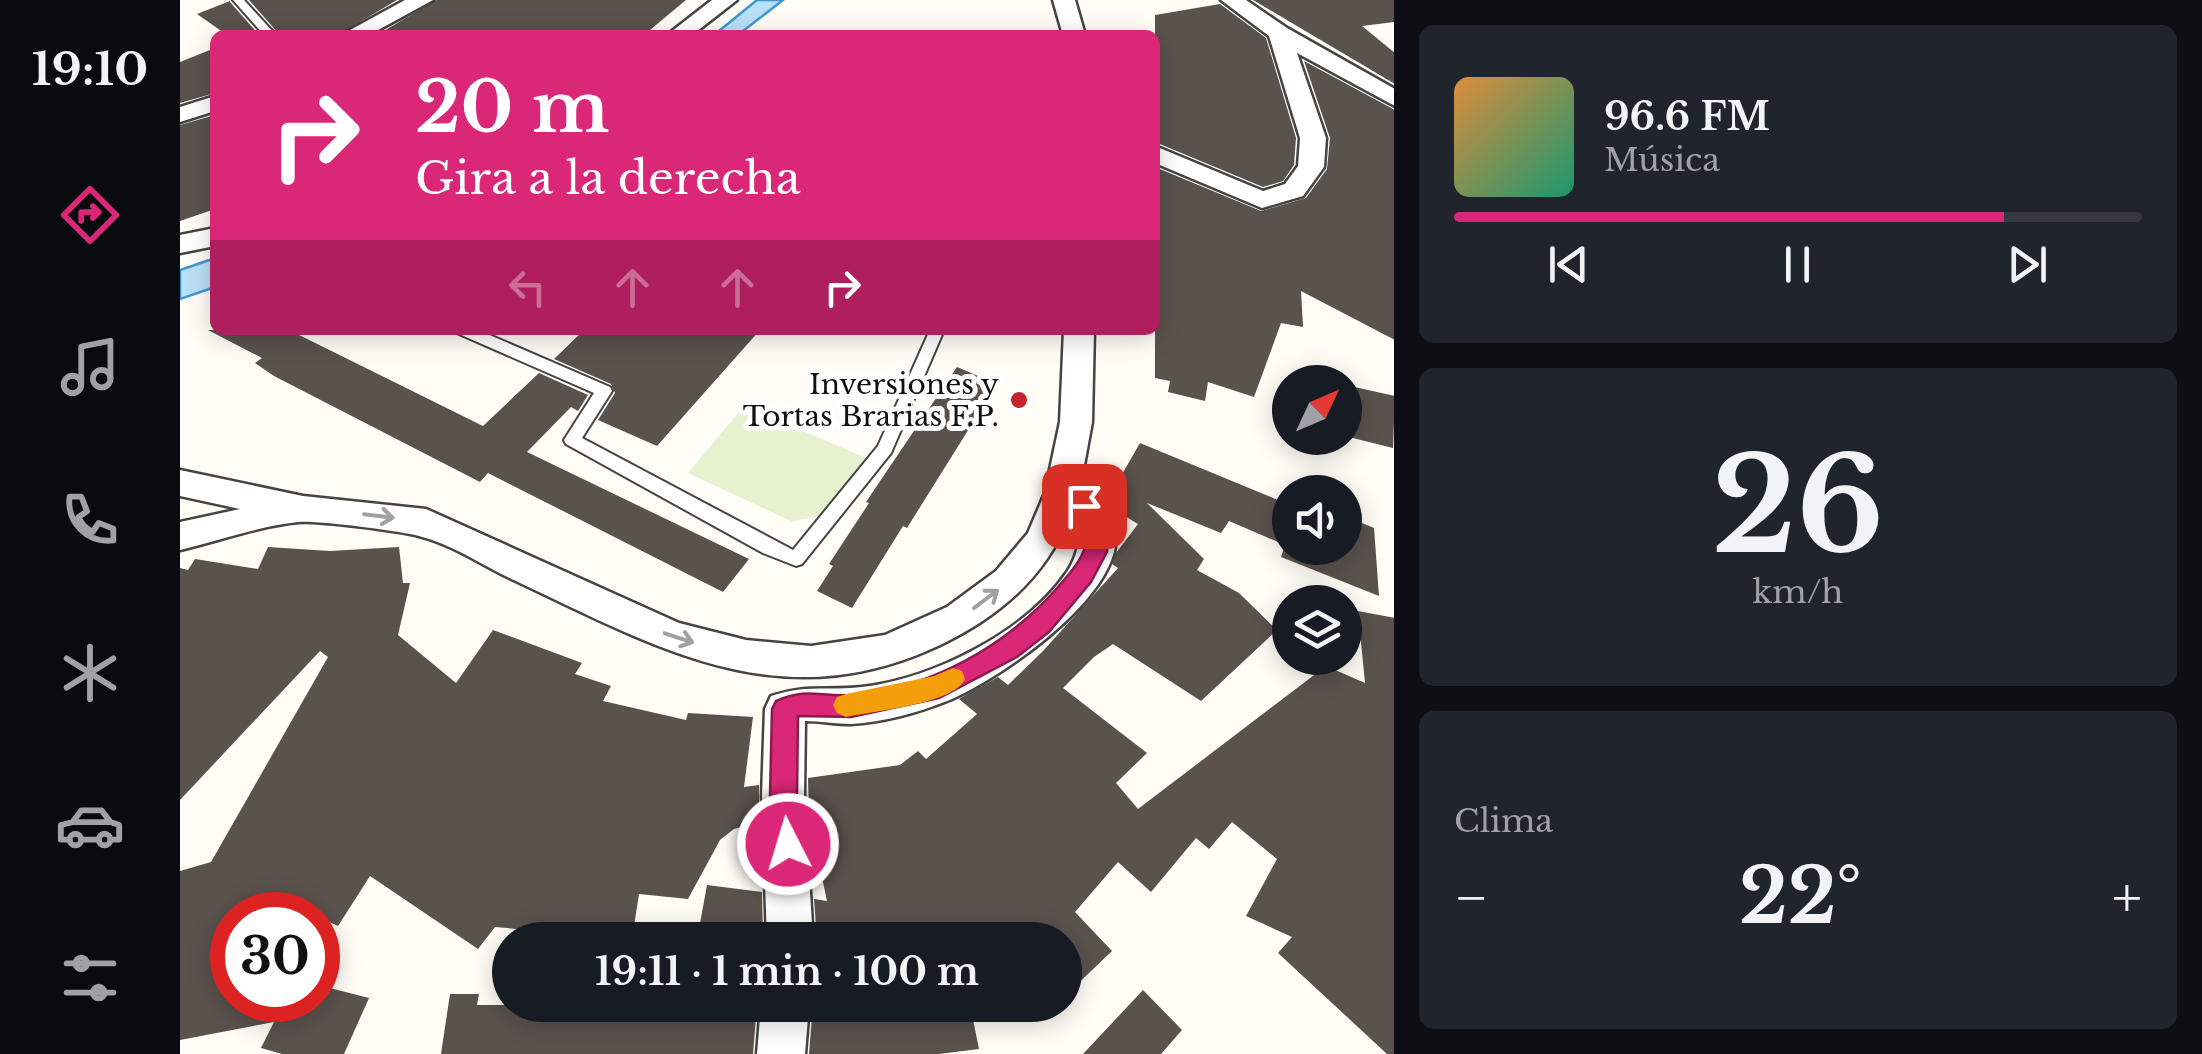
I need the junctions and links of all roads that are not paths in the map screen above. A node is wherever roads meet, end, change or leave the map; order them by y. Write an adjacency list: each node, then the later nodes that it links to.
1 (238, 0): 6 (lane)
2 (422, 0): 7 (street)
3 (726, 0): 8 (street)
4 (1064, 0): 9 (street)
5 (1232, 0): 10 (street)
6 (265, 30)
7 (362, 30)
8 (685, 30)
9 (1073, 30)
10 (1279, 33): 12 (street); 16 (street)
11 (210, 99): 13 (street)
12 (1394, 99)
13 (180, 100)
14 (210, 101): 15 (street)
15 (180, 115)
16 (1160, 156)
17 (210, 238): 18 (street)
18 (180, 244)
19 (475, 335): 20 (lane)
20 (934, 335)
21 (1080, 335): 23 (street)
22 (180, 482): 24 (street)
23 (1062, 493): 24 (street, one-way to 23); 26 (street)
24 (303, 509): 25 (street)
25 (180, 536)
26 (789, 922)
27 (783, 1022): 28 (street)
28 (780, 1054)

